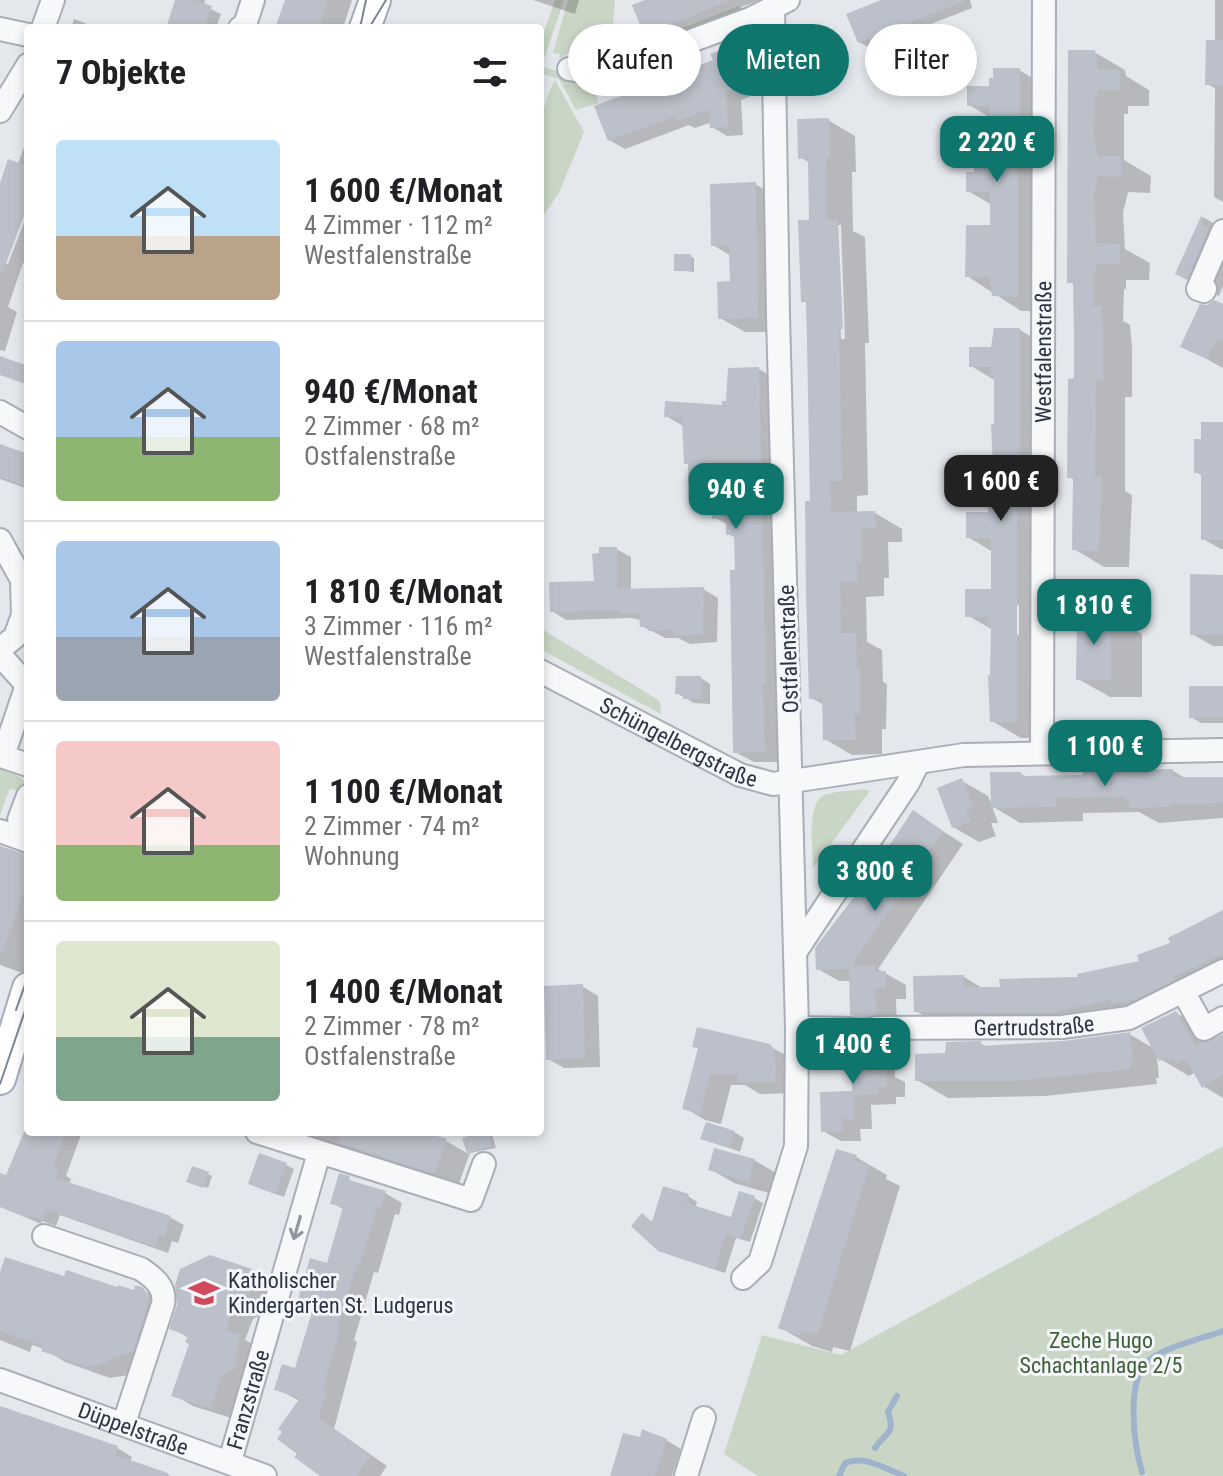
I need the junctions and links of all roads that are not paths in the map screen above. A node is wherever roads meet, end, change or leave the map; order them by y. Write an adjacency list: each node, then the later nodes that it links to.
1 (53, 0): 6 (street)
2 (253, 0): 7 (street)
3 (375, 0): 8 (main road)
4 (1044, 0): 25 (street, Westfalenstraße)
5 (780, 3): 11 (street); 29 (street, Ostfalenstraße)
6 (44, 24)
7 (245, 24)
8 (366, 24)
9 (0, 29): 10 (street)
10 (24, 34)
11 (701, 37)
12 (24, 72): 13 (street)
13 (0, 111)
14 (1223, 231): 15 (street)
15 (1205, 289)
16 (0, 412): 17 (street)
17 (24, 426)
18 (0, 540): 19 (street)
19 (0, 649)
20 (0, 655): 22 (street)
21 (544, 673): 29 (street, Schüngelbergstraße)
22 (24, 683)
23 (24, 694): 26 (street)
24 (1223, 750): 25 (street, Schüngelbergstraße)
25 (1042, 752): 27 (street, Schüngelbergstraße)
26 (0, 756): 28 (street)
27 (918, 763): 29 (street, Schüngelbergstraße); 32 (street)
28 (24, 764)
29 (791, 781): 32 (street, Ostfalenstraße)
30 (24, 803): 31 (street)
31 (10, 826)
32 (796, 951): 37 (street, Ostfalenstraße)
33 (1223, 971): 34 (street, Gertrudstraße)
34 (1184, 993): 36 (street); 38 (street, Gertrudstraße)
35 (24, 1004): 40 (main road)
36 (1223, 1018)
37 (797, 1028): 39 (street); 46 (street, Ostfalenstraße)
38 (876, 1028)
39 (851, 1029)
40 (12, 1053): 41 (main road)
41 (0, 1079)
42 (269, 1136): 43 (street)
43 (319, 1153): 44 (street); 50 (street, Franzstraße, one-way to 50)
44 (484, 1164)
45 (44, 1236): 49 (street)
46 (743, 1278)
47 (0, 1380): 49 (street, Düppelstraße)
48 (704, 1418): 52 (street)
49 (124, 1423): 50 (street, Düppelstraße)
50 (230, 1461): 51 (street, Düppelstraße)
51 (265, 1476)
52 (686, 1476)

